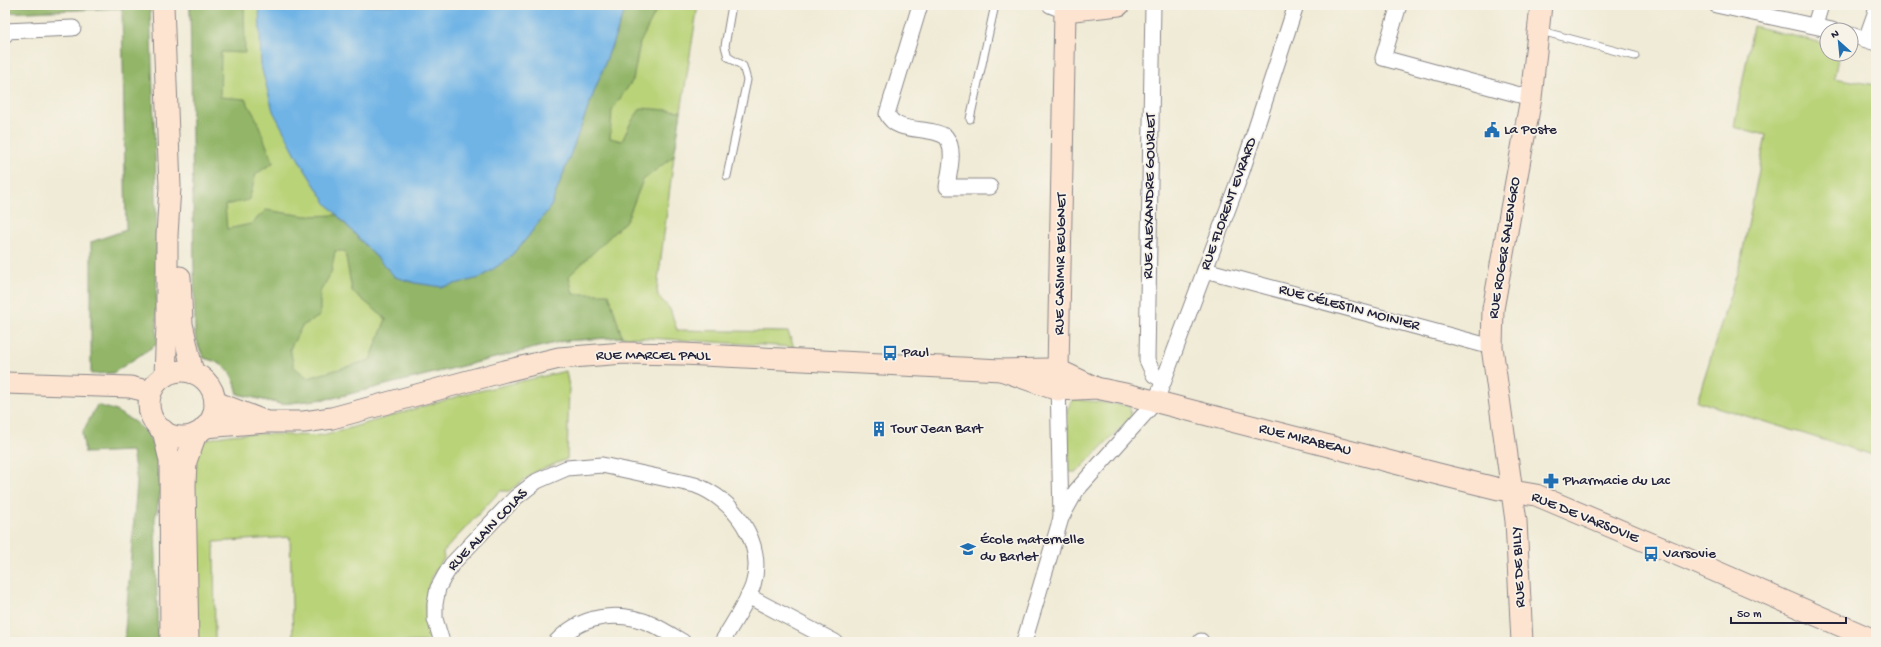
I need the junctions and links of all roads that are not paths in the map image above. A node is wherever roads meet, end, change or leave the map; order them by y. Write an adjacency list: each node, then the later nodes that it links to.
1 (163, 5): 25 (street)
2 (732, 5): 24 (lane)
3 (920, 5): 26 (street)
4 (995, 5): 23 (lane)
5 (1119, 5): 12 (street)
6 (1153, 5): 32 (street, RUE ALEXANDRE GOURLET)
7 (1296, 5): 27 (street, RUE FLORENT EVRARD)
8 (1399, 5): 22 (street)
9 (1542, 5): 17 (street, RUE ROGER SALENGRO)
10 (1716, 5): 14 (street)
11 (1821, 5): 14 (street)
12 (1057, 8): 31 (street, RUE CASIMIR BEUGNET)
13 (1876, 11): 20 (street)
14 (1815, 25): 15 (street)
15 (1819, 26)
16 (73, 28): 18 (street)
17 (1539, 30): 21 (lane); 22 (street, RUE ROGER SALENGRO)
18 (5, 35)
19 (1859, 37): 20 (street)
20 (1871, 41)
21 (1635, 56)
22 (1531, 98): 28 (street, RUE ROGER SALENGRO)
23 (970, 119)
24 (727, 176)
25 (170, 187): 29 (street); 30 (street)
26 (990, 187)
27 (1205, 270): 28 (street, RUE CÉLESTIN MOINIER); 32 (street, RUE FLORENT EVRARD)
28 (1492, 347): 42 (street, RUE ROGER SALENGRO)
29 (193, 373): 30 (street); 36 (street)
30 (165, 376): 34 (street)
31 (1058, 380): 35 (street, RUE MIRABEAU); 37 (street, RUE MARCEL PAUL); 40 (street, RUE CASIMIR BEUGNET)
32 (1164, 381): 35 (street, RUE FLORENT EVRARD)
33 (5, 384): 34 (street)
34 (151, 392): 38 (street)
35 (1156, 401): 41 (street, RUE FLORENT EVRARD); 42 (street, RUE MIRABEAU)
36 (215, 402): 37 (street, RUE MARCEL PAUL); 39 (street)
37 (266, 422): 39 (street, RUE MARCEL PAUL)
38 (163, 430): 39 (street); 46 (street)
39 (200, 430): 47 (street)
40 (1060, 488): 41 (street); 43 (street, RUE CASIMIR BEUGNET)
41 (1076, 491): 43 (street, RUE FLORENT EVRARD)
42 (1513, 492): 45 (street, RUE DE VARSOVIE); 54 (street, RUE DE BILLY)
43 (1061, 518): 53 (street)
44 (748, 596): 48 (street, RUE ALAIN COLAS); 51 (street, RUE ALAIN COLAS); 52 (street)
45 (1876, 641)
46 (171, 642)
47 (188, 642)
48 (442, 642)
49 (556, 642): 50 (street)
50 (683, 642)
51 (722, 642)
52 (835, 642)
53 (1024, 642)
54 (1522, 642)

